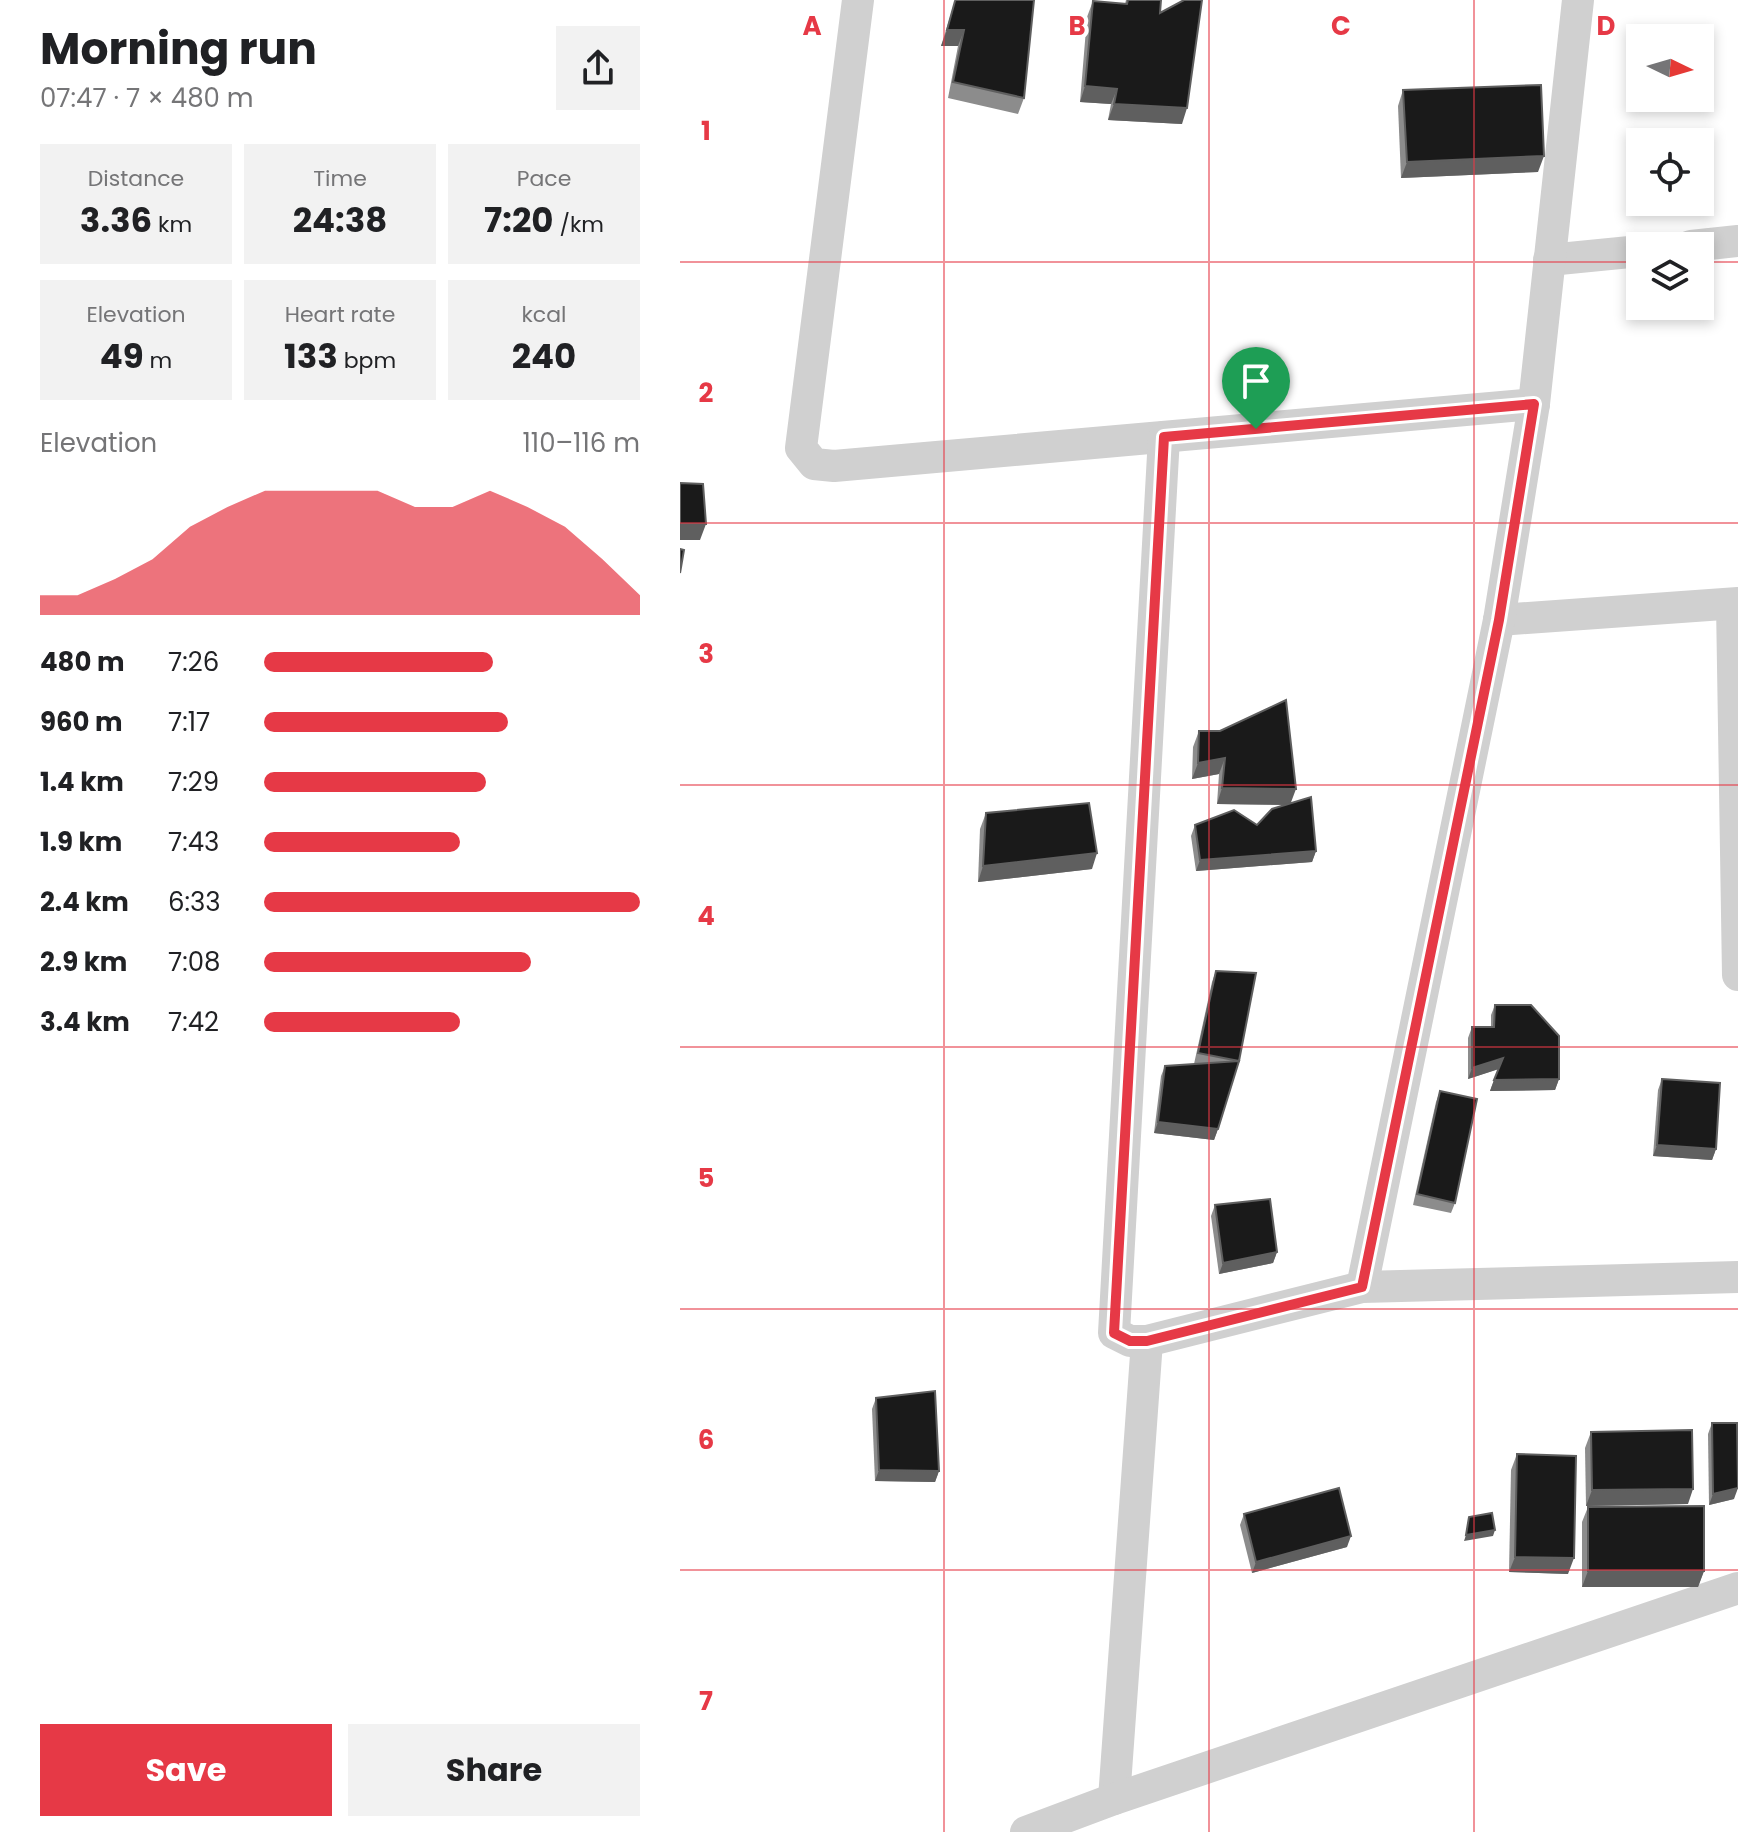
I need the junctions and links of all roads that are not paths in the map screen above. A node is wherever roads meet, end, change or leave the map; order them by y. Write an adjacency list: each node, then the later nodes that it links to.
1 (858, 0): 8 (street)
2 (1578, 0): 6 (street)
3 (1738, 241): 4 (street)
4 (1714, 244)
5 (1626, 252): 6 (street)
6 (1549, 260): 7 (street)
7 (1534, 404): 8 (street); 10 (street)
8 (1164, 437): 14 (street)
9 (1735, 604): 10 (street); 11 (street)
10 (1499, 620): 13 (street)
11 (1738, 975)
12 (1738, 1277): 13 (street)
13 (1362, 1287): 14 (street)
14 (1147, 1341): 16 (street)
15 (1738, 1588): 16 (street)
16 (1114, 1799): 17 (street)
17 (1026, 1832)

